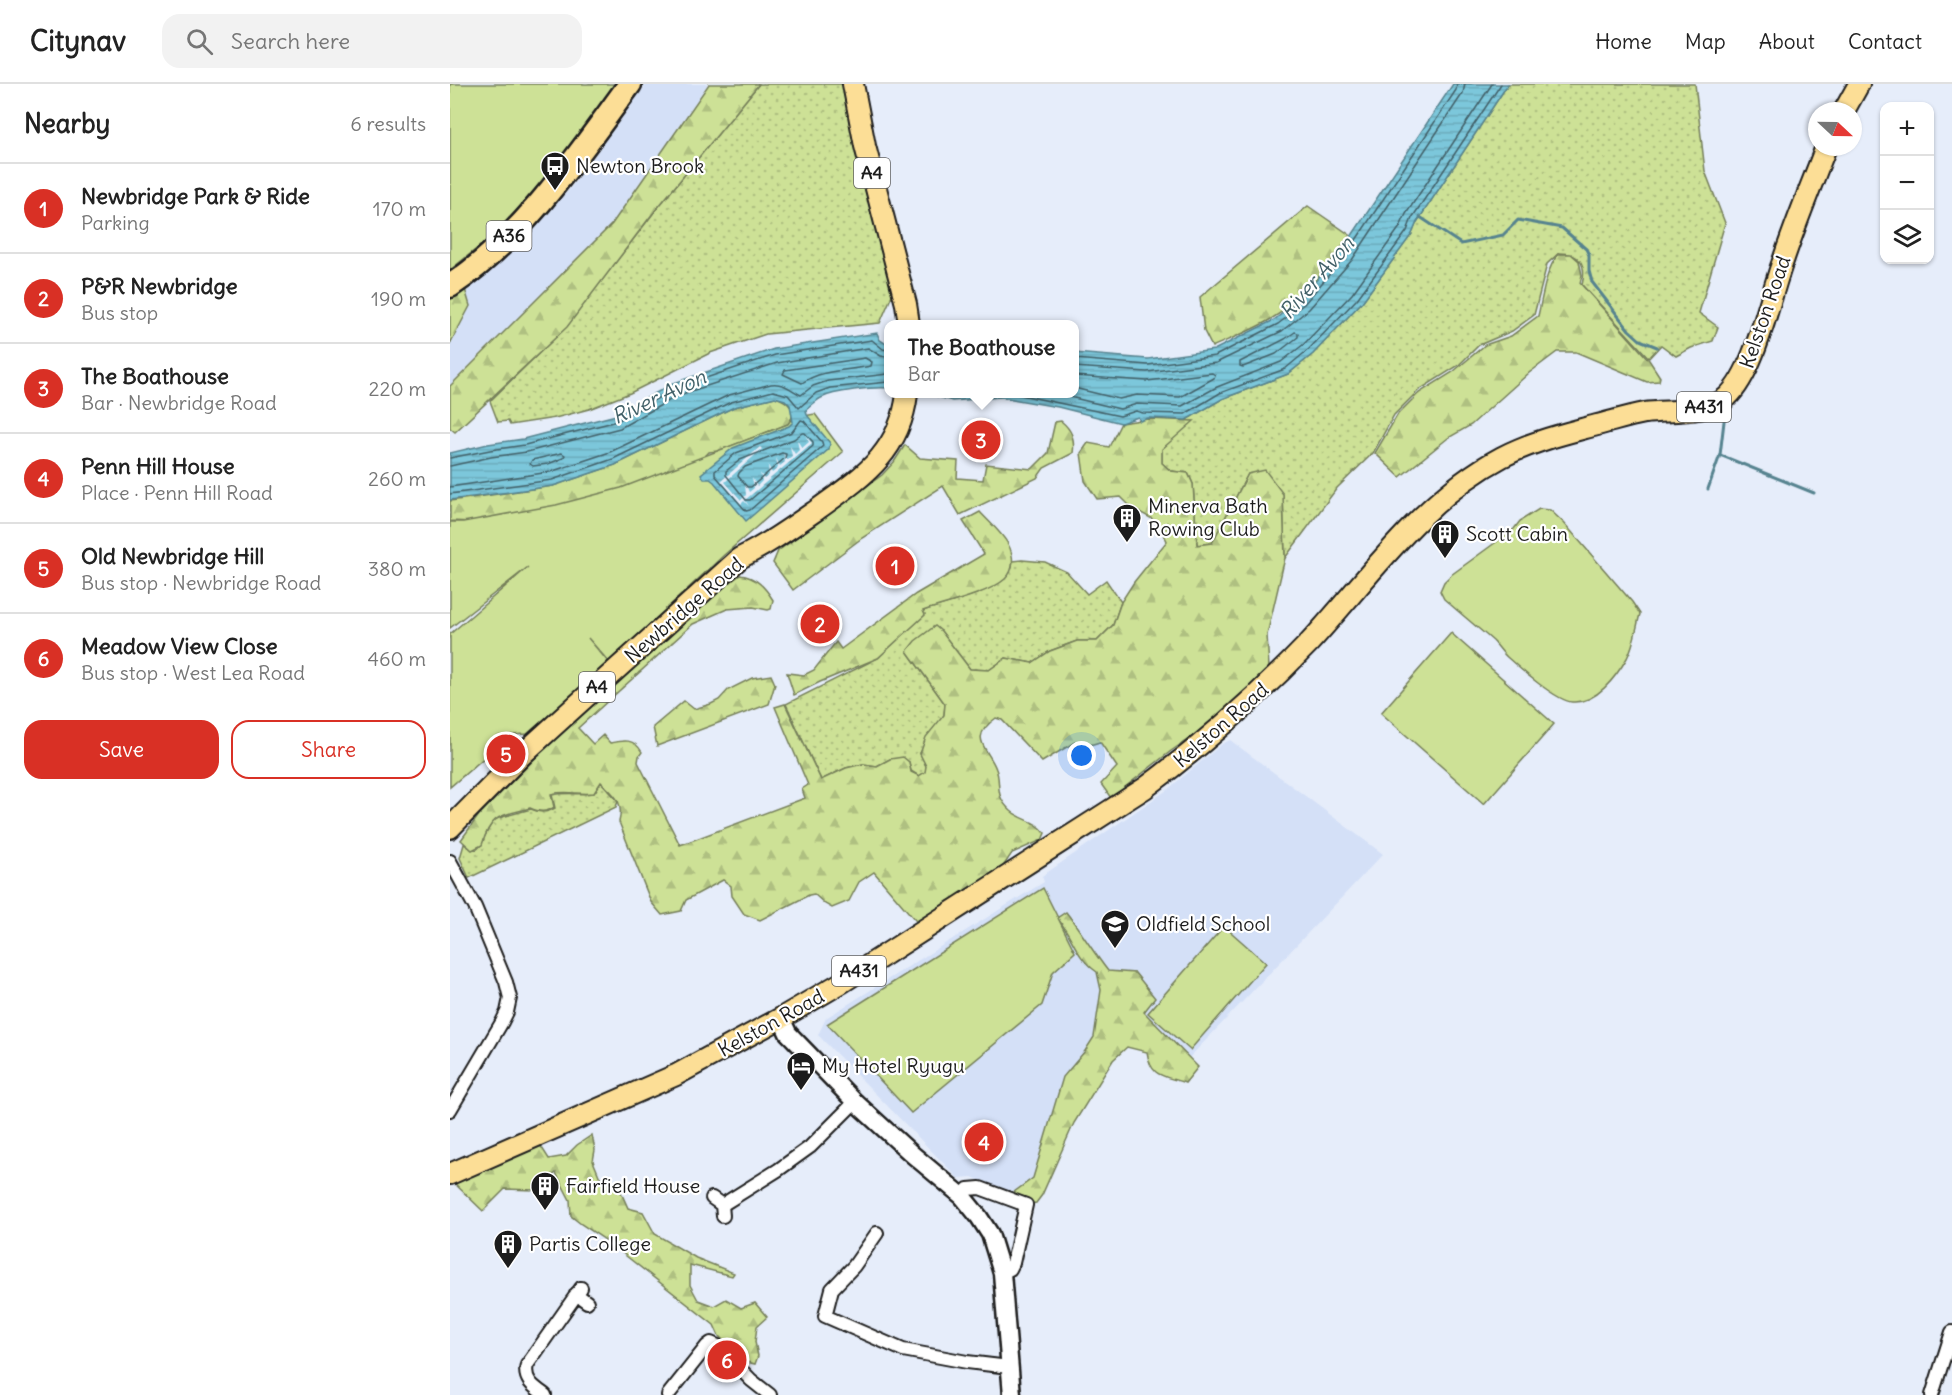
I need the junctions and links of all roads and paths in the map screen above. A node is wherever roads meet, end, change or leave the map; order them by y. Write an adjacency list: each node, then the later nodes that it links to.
1 (630, 84): 6 (highway, A36)
2 (853, 84): 7 (main road, A4)
3 (1859, 84): 4 (main road)
4 (1849, 102)
5 (1823, 156): 11 (main road, Kelston Road / A431)
6 (450, 286)
7 (908, 320)
8 (906, 398): 9 (main road, Newbridge Road / A4)
9 (450, 828)
10 (450, 861): 13 (street)
11 (781, 1018): 12 (street); 14 (main road, Kelston Road / A431)
12 (855, 1102): 15 (street); 16 (street)
13 (450, 1110)
14 (450, 1174)
15 (962, 1196): 18 (street); 18 (street)
16 (719, 1206)
17 (877, 1233): 21 (street)
18 (1002, 1273): 21 (street)
19 (587, 1302): 22 (street)
20 (1952, 1332): 26 (street)
21 (1010, 1366): 25 (street)
22 (545, 1395)
23 (668, 1395): 24 (street)
24 (770, 1395)
25 (1012, 1395)
26 (1932, 1395)

